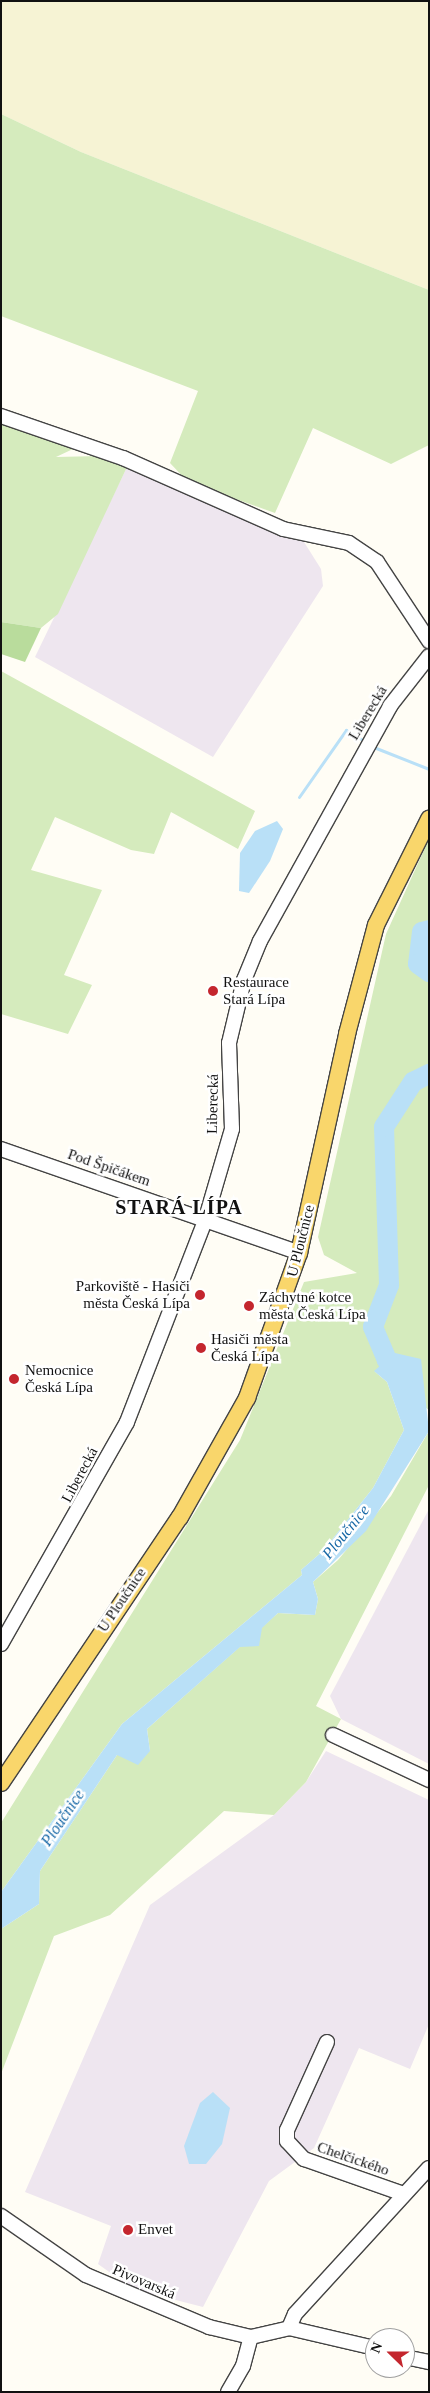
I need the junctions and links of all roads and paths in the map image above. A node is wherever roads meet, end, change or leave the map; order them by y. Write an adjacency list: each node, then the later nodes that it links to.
1 (1, 416): 2 (street)
2 (429, 641)
3 (429, 656): 6 (street, Liberecká)
4 (429, 819): 7 (main road, U Ploučnice)
5 (1, 1149): 6 (street, Pod Špičákem)
6 (206, 1218): 7 (street, Pod Špičákem); 8 (street, Liberecká)
7 (300, 1253): 11 (main road, U Ploučnice)
8 (1, 1644)
9 (333, 1735): 10 (street)
10 (429, 1780)
11 (1, 1782)
12 (327, 2042): 14 (street, Chelčického)
13 (427, 2173): 14 (street)
14 (404, 2194): 16 (street)
15 (1, 2216): 17 (street, Pivovarská)
16 (289, 2328): 17 (street, Pivovarská); 18 (street)
17 (250, 2337): 21 (street)
18 (365, 2346)
19 (415, 2359): 20 (street)
20 (429, 2362)
21 (228, 2392)

